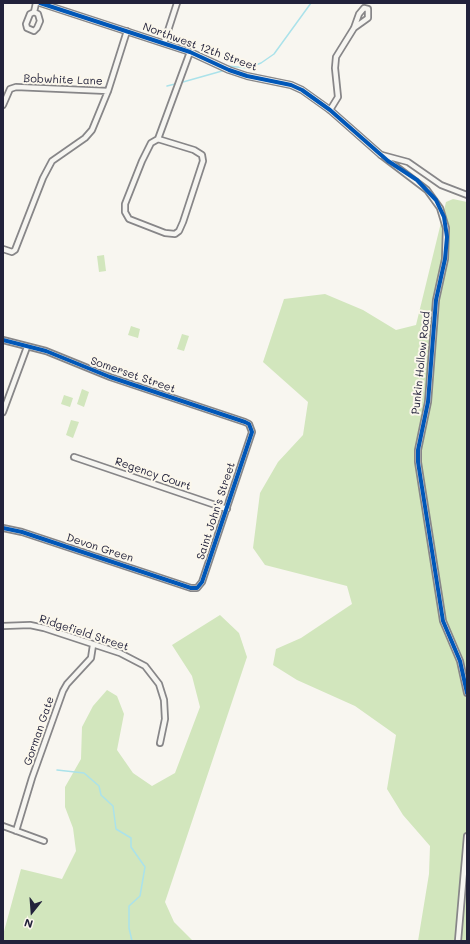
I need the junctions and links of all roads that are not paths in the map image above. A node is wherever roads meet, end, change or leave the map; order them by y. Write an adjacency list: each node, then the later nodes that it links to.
1 (36, 3): 4 (street)
2 (40, 3): 6 (street, Northwest 12th Street)
3 (177, 3): 7 (street)
4 (34, 12)
5 (354, 28): 11 (street)
6 (127, 31): 7 (street, Northwest 12th Street); 9 (street)
7 (164, 44): 8 (street, Northwest 12th Street)
8 (190, 52): 11 (street, Northwest 12th Street); 12 (street)
9 (108, 91): 10 (street, Bobwhite Lane); 15 (street)
10 (3, 105)
11 (330, 110): 13 (street, Northwest 12th Street)
12 (158, 139): 12 (street)
13 (381, 155): 14 (street); 26 (street, Punkin Hollow Road)
14 (467, 195)
15 (3, 249)
16 (3, 340): 17 (street, Somerset Street)
17 (27, 347): 18 (street); 19 (street, Somerset Street)
18 (3, 412)
19 (252, 432): 21 (street, Saint John's Street)
20 (74, 457): 21 (street, Regency Court)
21 (227, 509): 23 (street, Saint John's Street)
22 (3, 528): 23 (street, Devon Green)
23 (191, 588)
24 (3, 627): 25 (street, Ridgefield Street)
25 (93, 645): 27 (street, Ridgefield Street); 29 (street, Gorman Gate)
26 (467, 693)
27 (160, 743)
28 (3, 826): 29 (street)
29 (16, 831): 31 (street)
30 (467, 836): 32 (street)
31 (44, 841)
32 (458, 941)

